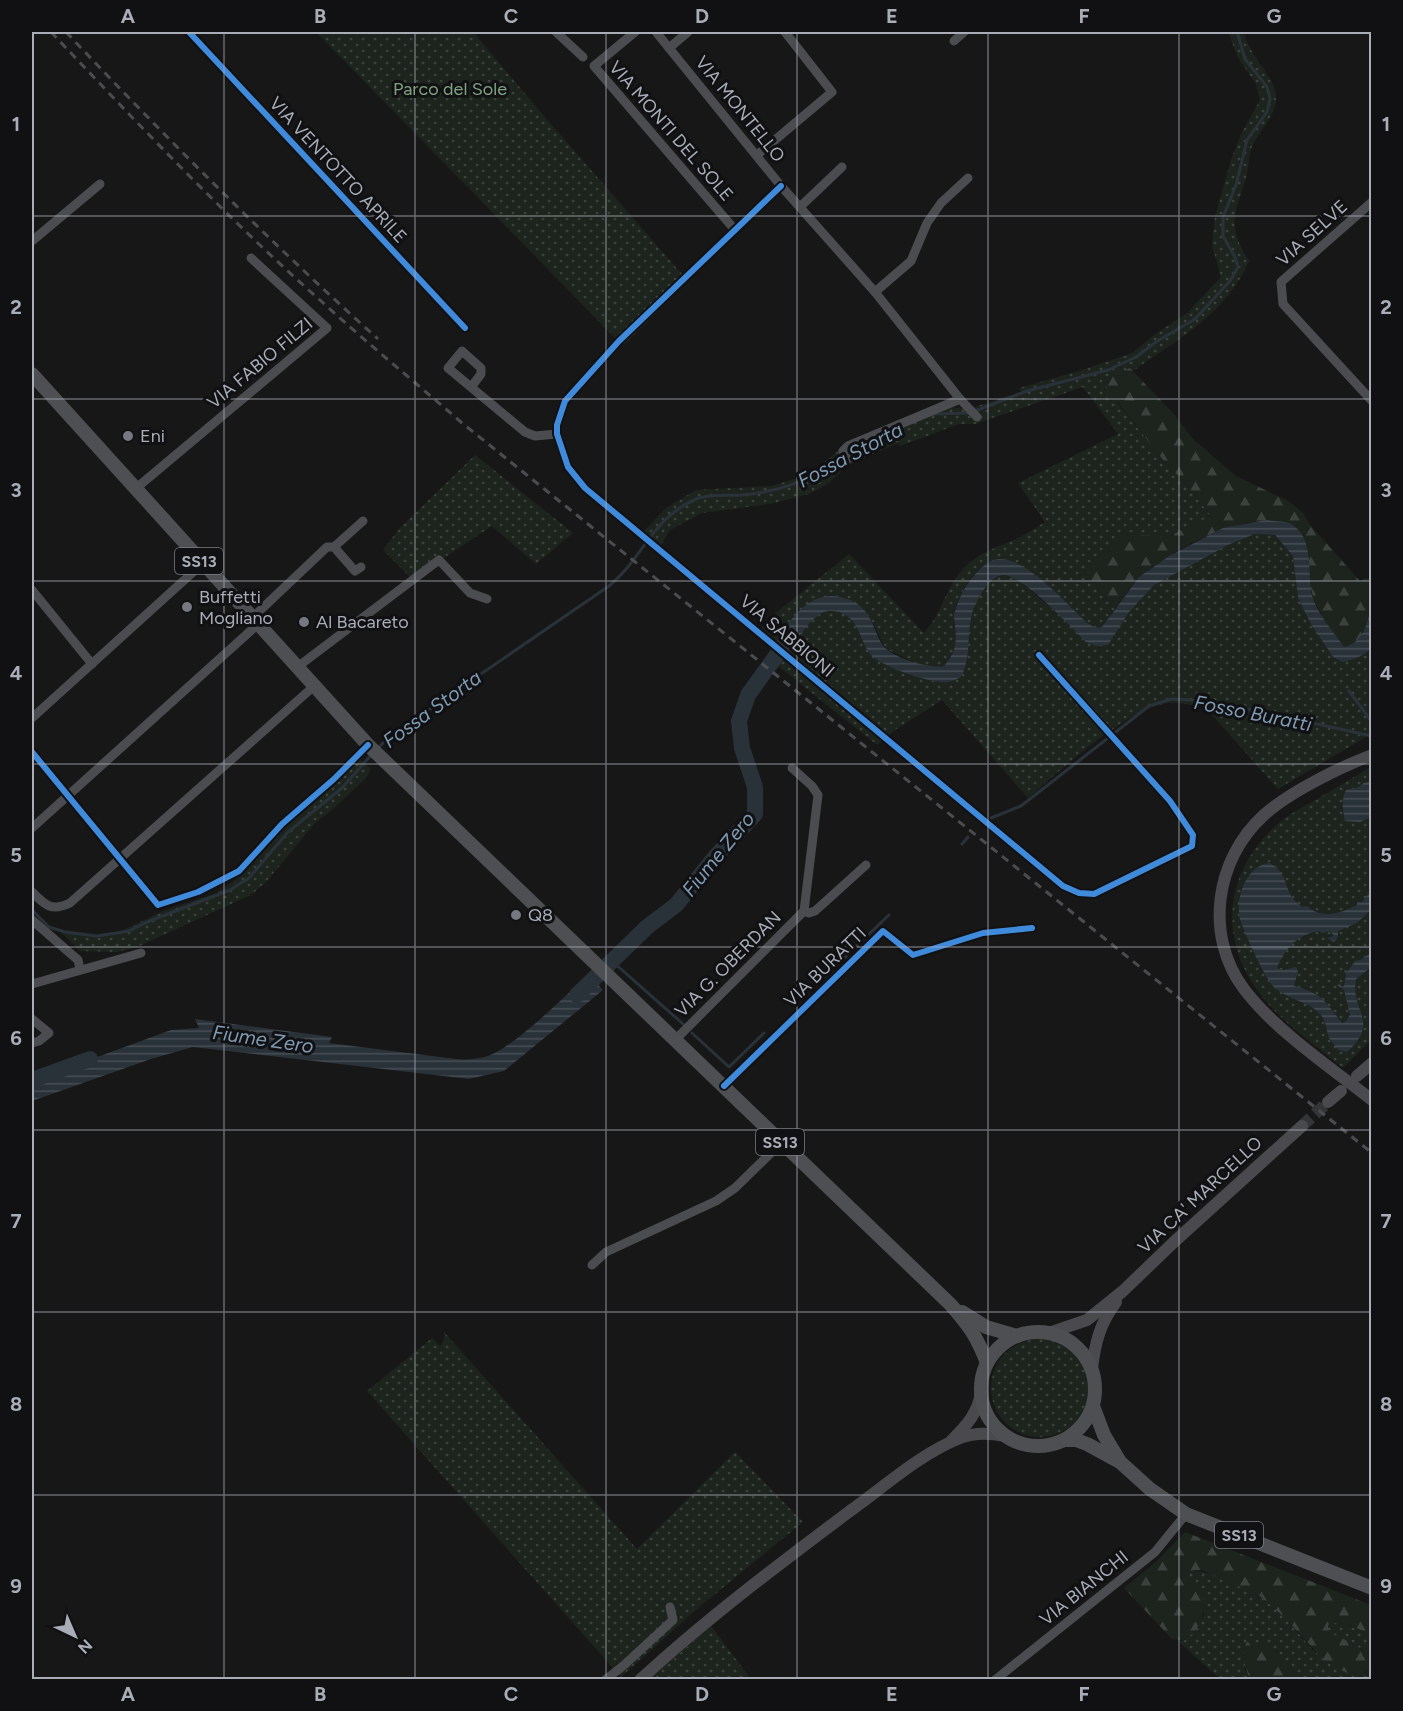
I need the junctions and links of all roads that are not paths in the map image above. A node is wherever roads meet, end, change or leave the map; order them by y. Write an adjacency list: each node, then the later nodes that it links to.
1 (189, 32): 22 (street, VIA VENTOTTO APRILE)
2 (556, 32): 10 (street)
3 (635, 32): 18 (street, VIA MONTI DEL SOLE)
4 (656, 32): 9 (street, VIA MONTELLO)
5 (688, 32): 9 (street)
6 (785, 32): 11 (street)
7 (964, 32): 8 (street)
8 (954, 41)
9 (669, 48): 11 (street, VIA MONTELLO)
10 (583, 57)
11 (757, 155): 15 (street, VIA MONTELLO)
12 (842, 167): 17 (street)
13 (968, 178): 21 (street)
14 (100, 184): 19 (street)
15 (781, 186): 17 (street, VIA MONTELLO); 18 (street, VIA SABBIONI)
16 (1371, 202): 26 (street, VIA SELVE)
17 (801, 206): 21 (street, VIA MONTELLO)
18 (735, 230): 28 (street, VIA SABBIONI)
19 (32, 241)
20 (250, 258): 30 (street, VIA FABIO FILZI)
21 (874, 292): 25 (street, VIA MONTELLO)
22 (465, 328)
23 (32, 374): 30 (main road, SS13)
24 (472, 386): 28 (street)
25 (960, 399): 27 (street, VIA MONTELLO); 29 (street)
26 (1371, 401)
27 (974, 414)
28 (558, 434): 38 (street, VIA SABBIONI)
29 (846, 455)
30 (134, 490): 33 (main road, SS13)
31 (363, 521): 32 (street)
32 (334, 548): 34 (street); 37 (street)
33 (202, 564): 37 (main road, SS13); 39 (street)
34 (361, 567)
35 (32, 590): 39 (street)
36 (487, 599): 40 (street)
37 (254, 622): 40 (main road, SS13); 47 (street)
38 (1039, 655)
39 (92, 664): 42 (street)
40 (296, 668): 41 (main road, SS13)
41 (313, 687): 43 (main road, SS13); 49 (street)
42 (32, 718)
43 (368, 745): 49 (street); 59 (main road, SS13)
44 (32, 752): 47 (street)
45 (1371, 755): 65 (main road)
46 (792, 768): 52 (street, VIA G. OBERDAN)
47 (67, 796): 48 (street); 49 (street)
48 (32, 828)
49 (120, 858): 51 (street)
50 (866, 865): 52 (street, VIA G. OBERDAN)
51 (32, 892)
52 (804, 911): 59 (street, VIA G. OBERDAN)
53 (32, 920): 56 (street)
54 (1032, 928): 63 (street, VIA BURATTI)
55 (141, 953): 56 (street)
56 (80, 969): 57 (street)
57 (32, 984)
58 (32, 1019): 60 (street)
59 (675, 1040): 63 (main road, SS13)
60 (32, 1043)
61 (1371, 1063): 62 (main road)
62 (1357, 1076)
63 (724, 1086): 68 (main road, SS13)
64 (1341, 1091): 66 (main road)
65 (1371, 1100)
66 (1328, 1102)
67 (1302, 1126): 70 (main road, VIA CA' MARCELLO)
68 (781, 1143): 69 (street); 71 (main road, SS13)
69 (592, 1265)
70 (1123, 1291): 72 (main road); 75 (main road)
71 (950, 1304): 73 (main road, SS13); 74 (main road, SS13)
72 (1049, 1333): 73 (main road, SS13); 75 (main road)
73 (1017, 1336): 74 (main road)
74 (987, 1363): 76 (main road)
75 (1092, 1369): 77 (main road, SS13)
76 (981, 1392): 78 (main road); 80 (main road)
77 (1093, 1406): 79 (main road); 81 (main road, SS13)
78 (1005, 1436): 79 (main road, SS13); 80 (main road)
79 (1065, 1440): 81 (main road, SS13)
80 (946, 1444): 86 (main road)
81 (1120, 1462): 82 (main road, SS13)
82 (1186, 1514): 83 (main road, SS13); 87 (street, VIA BIANCHI)
83 (1371, 1588)
84 (670, 1607): 85 (street)
85 (605, 1680)
86 (640, 1680)
87 (995, 1680)

